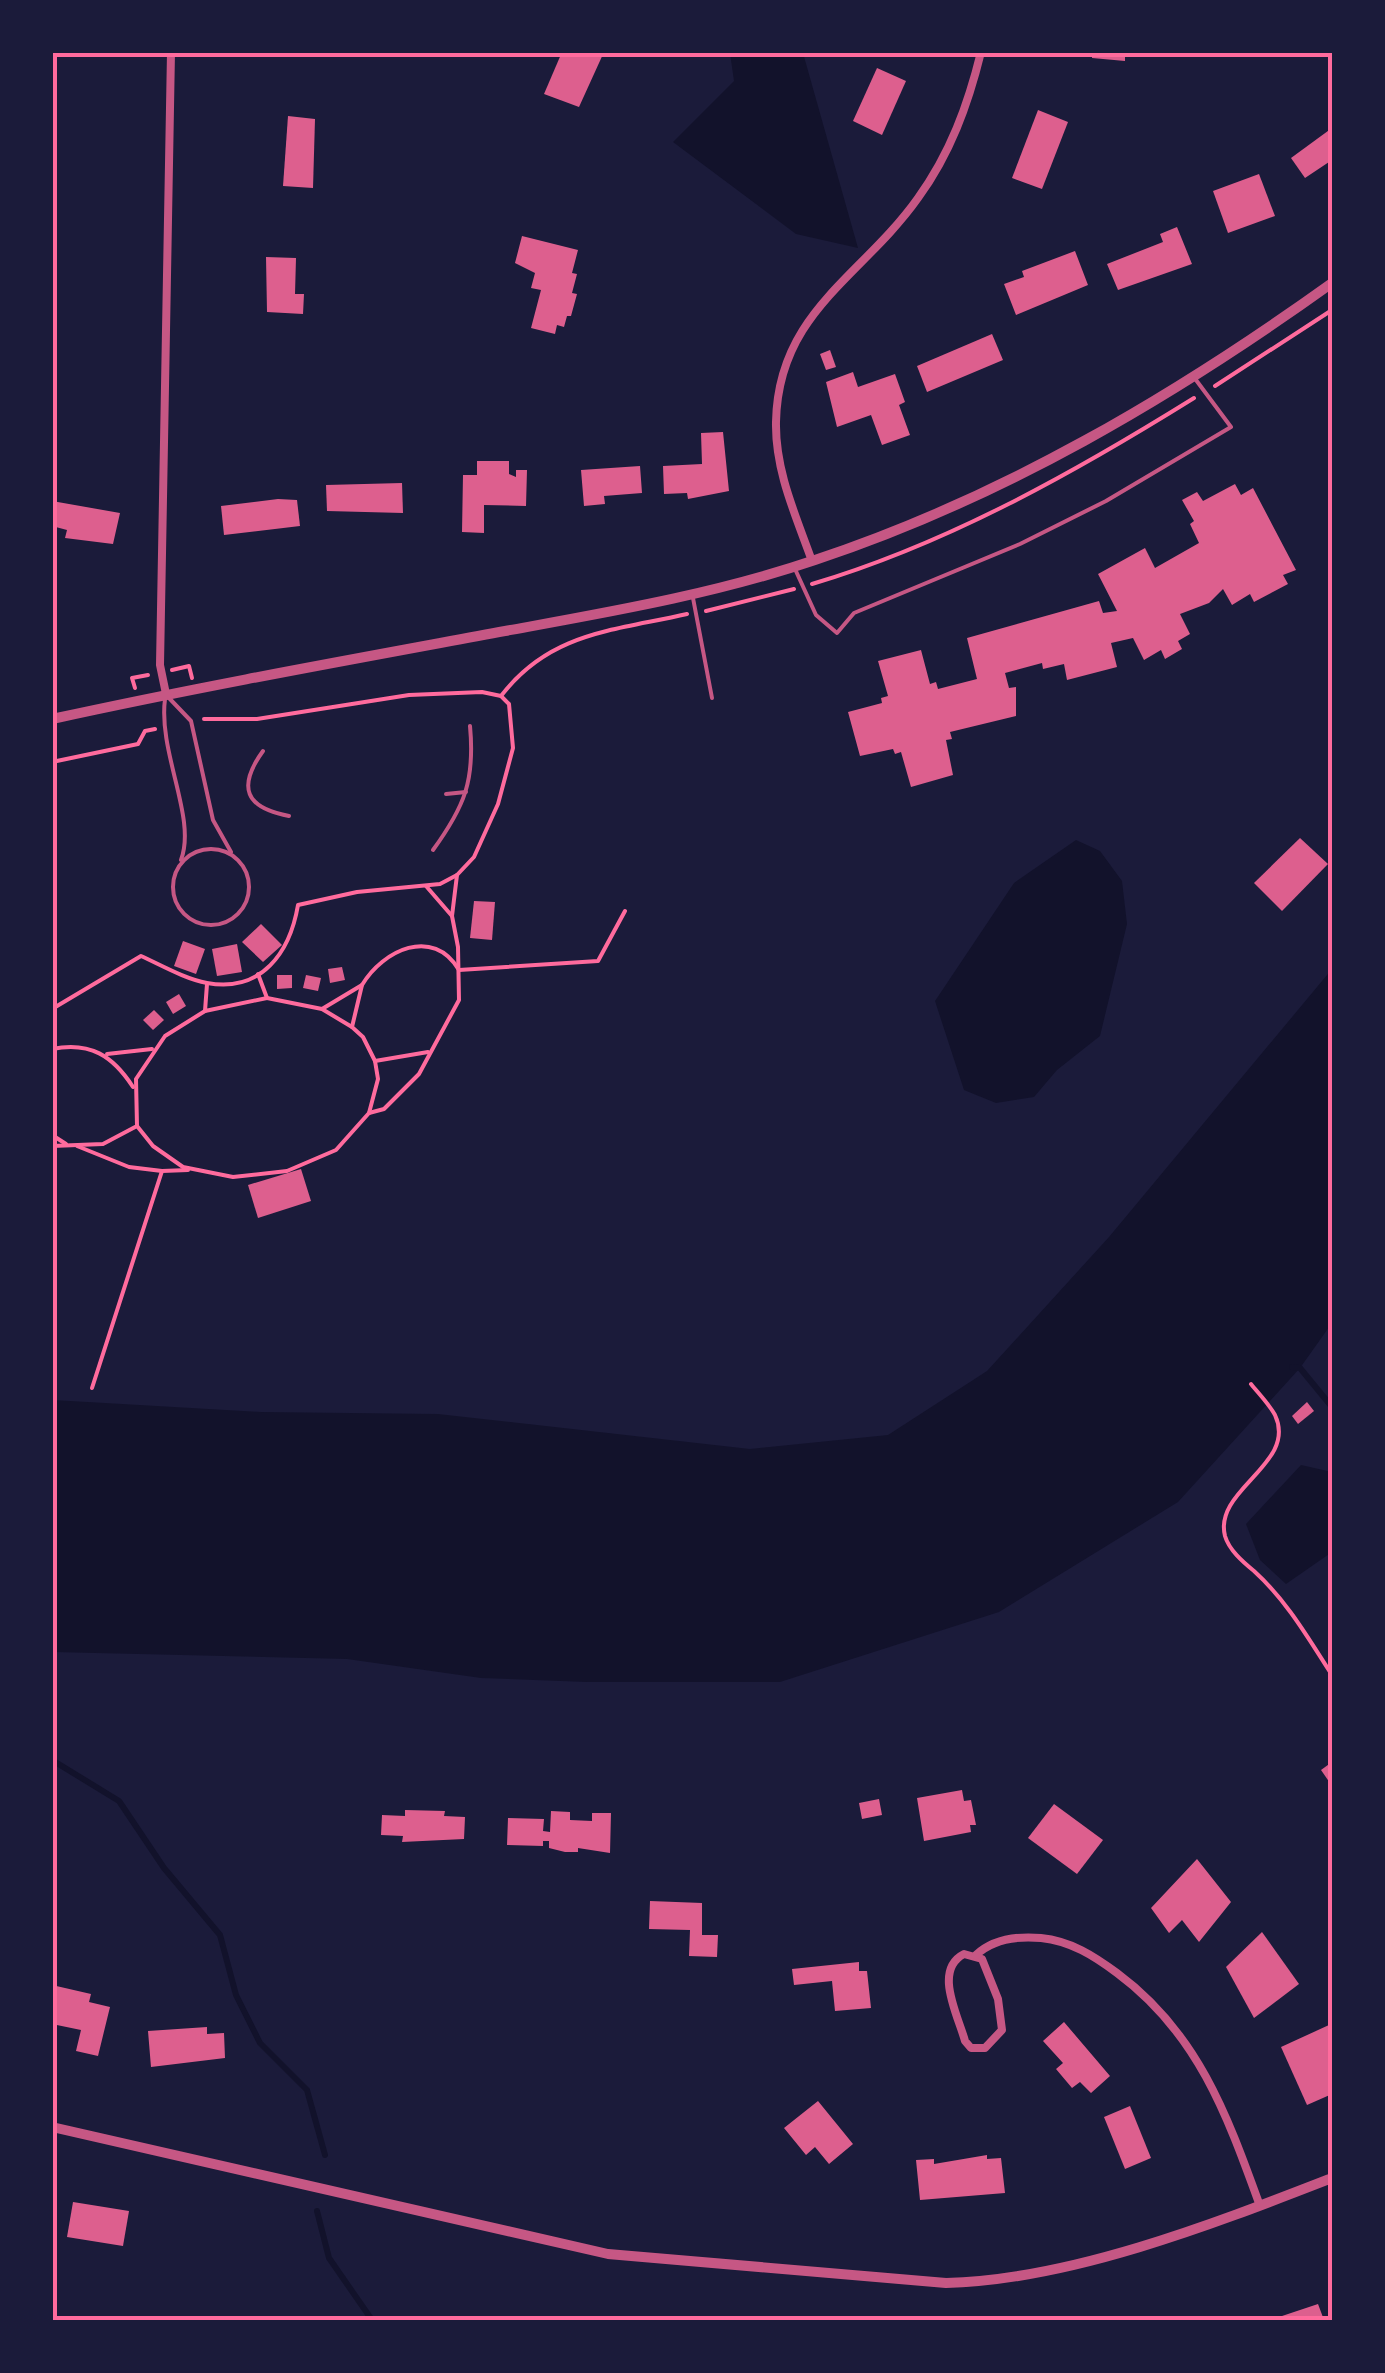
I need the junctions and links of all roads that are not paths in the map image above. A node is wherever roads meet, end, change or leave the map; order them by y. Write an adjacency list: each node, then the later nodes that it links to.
1 (171, 52): 8 (street)
2 (982, 52): 5 (street)
3 (1332, 283): 4 (street)
4 (1194, 376): 5 (street); 6 (lane)
5 (812, 562): 6 (street)
6 (794, 566): 7 (street)
7 (692, 593): 8 (street); 9 (lane)
8 (166, 694): 10 (street); 17 (lane); 18 (lane)
9 (712, 698)
10 (52, 719)
11 (470, 726): 13 (lane)
12 (262, 751): 15 (lane)
13 (466, 792): 14 (lane); 16 (lane)
14 (446, 794)
15 (289, 816)
16 (433, 850)
17 (234, 856): 18 (lane); 18 (lane)
18 (180, 863)
19 (976, 1955): 19 (street); 22 (street)
20 (52, 2127): 22 (street)
21 (1332, 2178): 22 (street)
22 (1260, 2206)

